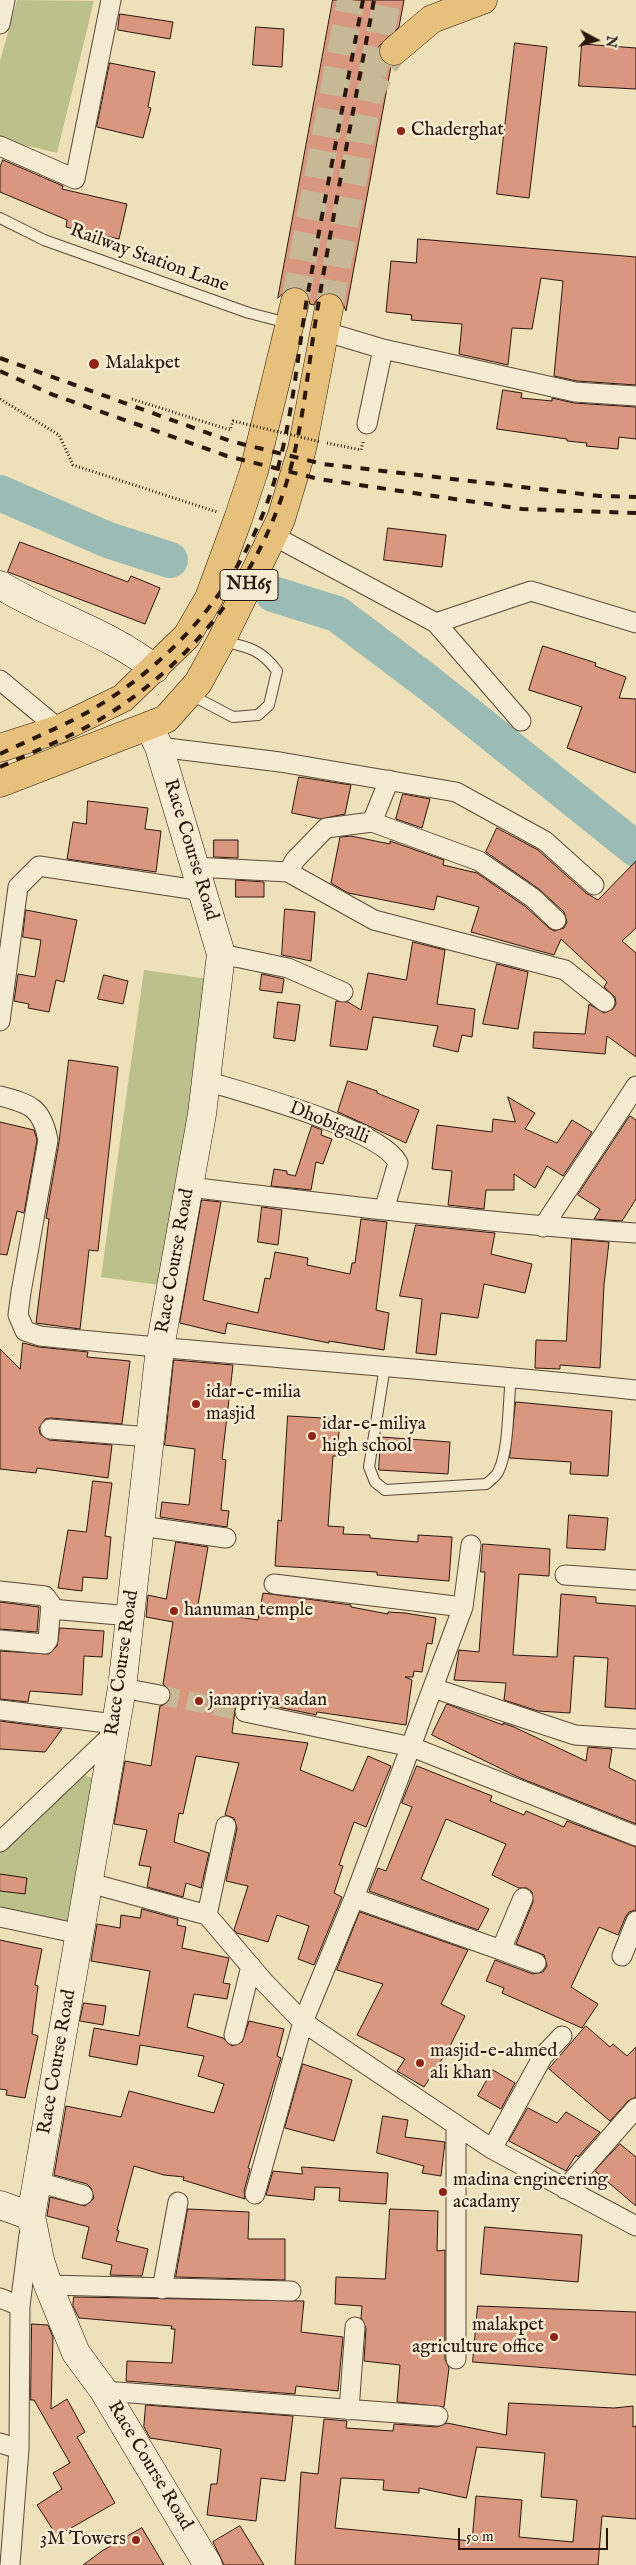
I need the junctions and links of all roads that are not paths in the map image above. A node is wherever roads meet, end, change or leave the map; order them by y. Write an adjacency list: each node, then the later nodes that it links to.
1 (5, 0): 4 (street)
2 (111, 0): 6 (street)
3 (483, 0): 5 (highway)
4 (0, 24)
5 (394, 51)
6 (0, 146)
7 (0, 218): 8 (lane, Railway Station Lane)
8 (292, 312): 18 (highway, NH65)
9 (326, 319): 10 (street); 13 (highway, NH65)
10 (383, 349): 11 (street); 12 (street)
11 (636, 396)
12 (367, 424)
13 (272, 535): 16 (street); 17 (highway, NH65)
14 (0, 585): 18 (street)
15 (636, 622): 16 (street)
16 (436, 623): 21 (street)
17 (221, 641): 20 (highway, NH65); 20 (lane)
18 (155, 670): 22 (highway, NH65)
19 (0, 680): 22 (street)
20 (188, 693): 23 (highway, NH65)
21 (521, 721)
22 (59, 729): 24 (highway, NH65)
23 (154, 736): 25 (street); 26 (highway, NH65); 29 (street, Race Course Road)
24 (0, 748)
25 (389, 780): 27 (street); 30 (street)
26 (0, 783)
27 (372, 822): 28 (street); 31 (street)
28 (288, 872): 29 (street); 34 (street)
29 (199, 879): 32 (street, Race Course Road); 35 (street)
30 (594, 885)
31 (556, 920)
32 (222, 954): 33 (street); 36 (street, Race Course Road)
33 (343, 992)
34 (605, 1002)
35 (0, 1021)
36 (206, 1081): 39 (street, Race Course Road); 40 (street, Dhobigalli)
37 (636, 1086): 41 (street)
38 (0, 1096): 43 (street)
39 (189, 1187): 40 (street); 43 (street, Race Course Road)
40 (384, 1210): 41 (street)
41 (543, 1227): 42 (street)
42 (636, 1233)
43 (160, 1348): 44 (street); 48 (street, Race Course Road)
44 (385, 1366): 45 (street); 45 (lane)
45 (511, 1377): 46 (street)
46 (636, 1390)
47 (50, 1429): 48 (street)
48 (150, 1436): 49 (street, Race Course Road)
49 (140, 1526): 50 (street); 58 (street, Race Course Road)
50 (226, 1538)
51 (471, 1545): 56 (street)
52 (565, 1575): 53 (street)
53 (636, 1580)
54 (274, 1584): 56 (street)
55 (0, 1592): 57 (street)
56 (463, 1607): 61 (street)
57 (51, 1609): 58 (street); 59 (street)
58 (130, 1616): 60 (street, Race Course Road)
59 (0, 1640)
60 (122, 1688): 62 (street); 65 (street, Race Course Road)
61 (433, 1688): 66 (street); 67 (street)
62 (160, 1695)
63 (0, 1710): 65 (street)
64 (245, 1712): 67 (street)
65 (114, 1728): 70 (street); 71 (street, Race Course Road)
66 (636, 1739)
67 (412, 1747): 69 (street); 72 (street)
68 (226, 1826): 74 (street)
69 (636, 1836)
70 (0, 1842)
71 (90, 1883): 74 (street); 77 (street, Race Course Road)
72 (354, 1898): 78 (street); 82 (street)
73 (522, 1898): 78 (street)
74 (207, 1915): 81 (street)
75 (0, 1917): 77 (street)
76 (636, 1921): 79 (street)
77 (80, 1934): 88 (street, Race Course Road)
78 (501, 1950): 80 (street)
79 (622, 1956)
80 (536, 1964)
81 (251, 1966): 82 (street); 83 (street)
82 (303, 2022): 86 (street); 90 (street)
83 (234, 2035)
84 (562, 2036): 87 (street)
85 (636, 2108): 89 (street)
86 (456, 2126): 87 (street); 102 (street)
87 (492, 2149): 89 (street)
88 (38, 2182): 91 (street); 94 (street, Race Course Road)
89 (566, 2189): 95 (street)
90 (256, 2194)
91 (83, 2195)
92 (178, 2202): 97 (street)
93 (0, 2206): 94 (street)
94 (31, 2216): 96 (street, Race Course Road); 100 (street)
95 (636, 2226)
96 (48, 2285): 97 (street); 103 (street, Race Course Road)
97 (162, 2290): 98 (street)
98 (291, 2292)
99 (0, 2298): 100 (street)
100 (20, 2306): 107 (street)
101 (355, 2327): 104 (street)
102 (456, 2359)
103 (104, 2391): 104 (street); 109 (street, Race Course Road)
104 (349, 2410): 105 (street)
105 (438, 2416)
106 (0, 2443): 107 (street)
107 (19, 2449): 108 (street)
108 (7, 2556)
109 (208, 2565)

